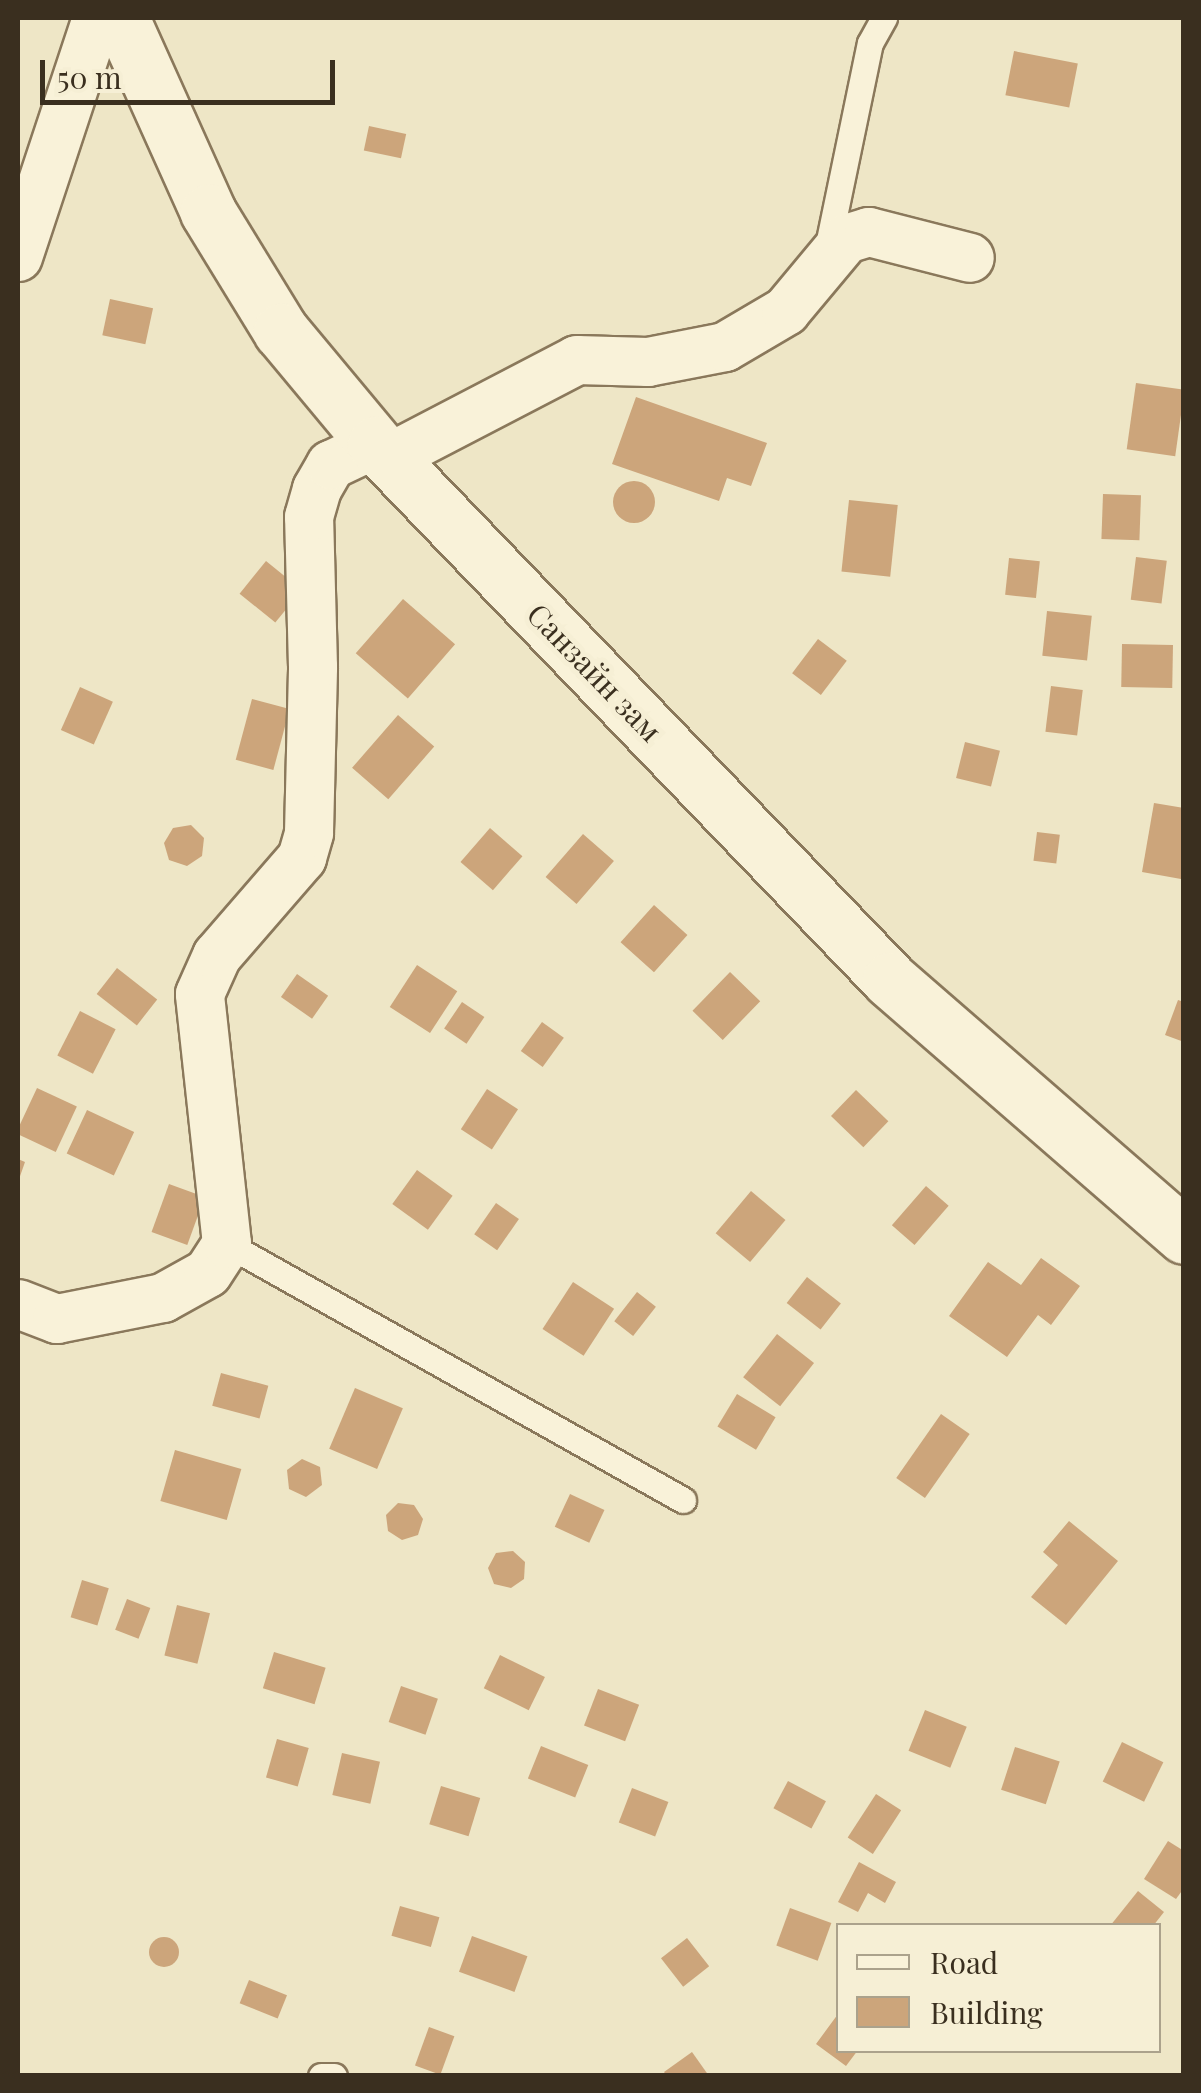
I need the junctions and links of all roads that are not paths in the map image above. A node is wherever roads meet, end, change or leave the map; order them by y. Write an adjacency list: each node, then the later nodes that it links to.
1 (97, 18): 4 (street)
2 (121, 18): 7 (main road, Санзайн зам)
3 (884, 18): 6 (lane)
4 (18, 257)
5 (970, 258): 6 (street)
6 (825, 260): 7 (street)
7 (382, 451): 8 (main road, Санзайн зам); 9 (street)
8 (1184, 1236)
9 (227, 1244): 10 (street); 11 (lane)
10 (18, 1304)
11 (683, 1500)
12 (321, 2076): 13 (lane)
13 (334, 2076)

